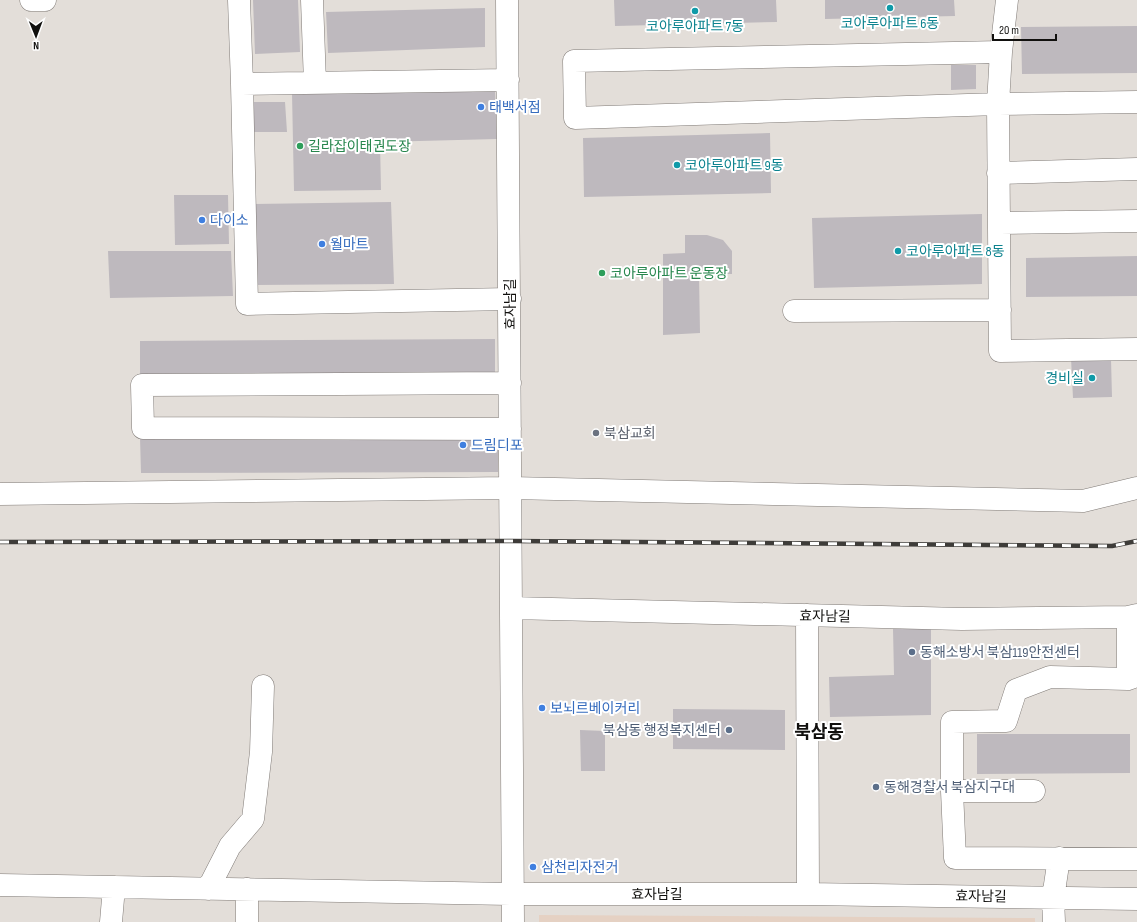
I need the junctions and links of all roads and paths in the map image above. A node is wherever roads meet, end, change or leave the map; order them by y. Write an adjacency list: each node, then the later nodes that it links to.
1 (31, 0): 2 (street)
2 (45, 0)
3 (239, 0): 10 (street)
4 (312, 0): 9 (street)
5 (507, 0): 8 (street, 효자남길)
6 (1006, 0): 7 (street)
7 (1001, 52): 12 (street); 12 (street)
8 (508, 80): 9 (street); 17 (street, 효자남길)
9 (315, 83): 10 (street)
10 (242, 84): 17 (street)
11 (1137, 102): 12 (street)
12 (998, 104): 14 (street)
13 (1137, 169): 14 (street)
14 (998, 172): 16 (street)
15 (1137, 221): 16 (street)
16 (1000, 223): 18 (street)
17 (510, 299): 21 (street, 효자남길)
18 (1000, 310): 19 (street); 20 (street)
19 (794, 311)
20 (1137, 349)
21 (510, 383): 22 (street, 효자남길); 22 (street)
22 (510, 429): 23 (street, 효자남길)
23 (511, 488): 24 (street); 25 (street); 26 (street, 효자남길)
24 (1137, 488)
25 (0, 494)
26 (512, 608): 27 (street, 효자남길); 39 (street, 효자남길)
27 (807, 615): 28 (street, 효자남길); 40 (street)
28 (1132, 616): 29 (street)
29 (1132, 678): 31 (street)
30 (262, 686): 37 (street)
31 (952, 791): 32 (street); 33 (street)
32 (1034, 791)
33 (1059, 858): 34 (street); 41 (street)
34 (1137, 859)
35 (0, 885): 36 (street)
36 (114, 887): 37 (street); 43 (street)
37 (208, 889): 38 (street)
38 (246, 889): 39 (street); 44 (street)
39 (513, 894): 40 (street, 효자남길); 45 (street, 효자남길)
40 (808, 894): 41 (street, 효자남길)
41 (1053, 898): 42 (street, 효자남길); 46 (street)
42 (1137, 899)
43 (111, 922)
44 (247, 922)
45 (513, 922)
46 (1054, 922)

